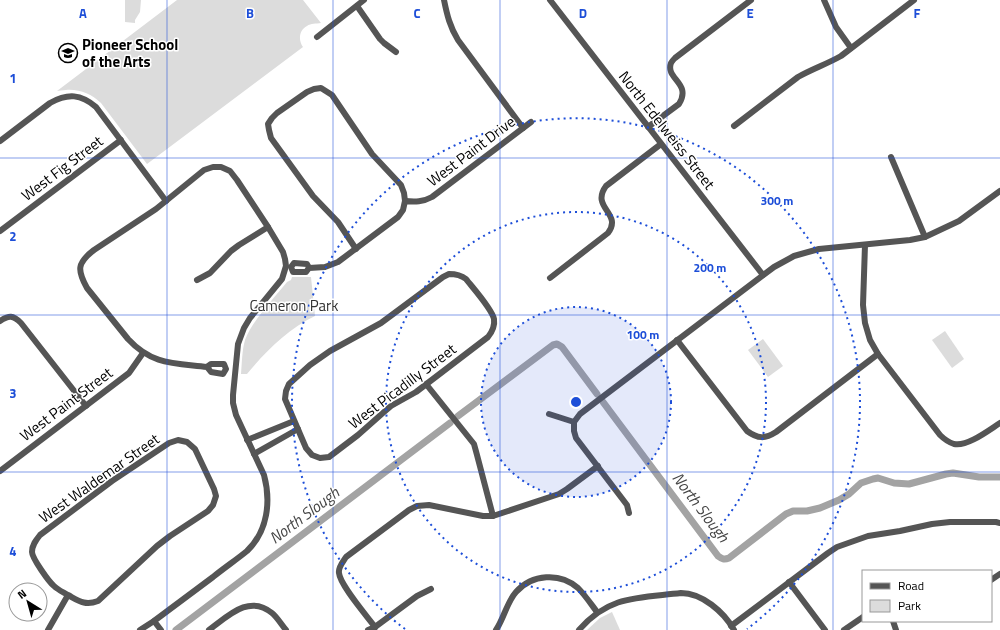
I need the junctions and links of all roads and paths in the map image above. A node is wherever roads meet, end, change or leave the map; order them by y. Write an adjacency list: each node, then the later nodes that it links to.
1 (364, 0): 7 (street)
2 (444, 0): 14 (street)
3 (550, 0): 13 (street, North Edelweiss Street)
4 (751, 0): 13 (street)
5 (824, 0): 9 (street)
6 (914, 0): 9 (street)
7 (357, 6): 8 (street); 10 (street)
8 (317, 37)
9 (851, 48): 12 (street)
10 (396, 52)
11 (531, 122): 14 (street, West Paint Drive)
12 (734, 126)
13 (648, 127): 17 (street, North Edelweiss Street)
14 (523, 128): 21 (street, West Paint Drive)
15 (121, 140): 16 (street); 20 (street); 23 (street, West Fig Street)
16 (0, 141)
17 (661, 144): 28 (street, North Edelweiss Street); 29 (street)
18 (891, 156): 24 (street)
19 (1000, 191): 24 (street)
20 (166, 201): 22 (street); 33 (street)
21 (405, 201): 26 (street); 26 (street)
22 (268, 227): 27 (street); 30 (street)
23 (0, 231)
24 (925, 237): 25 (street)
25 (866, 245): 28 (street); 34 (street)
26 (356, 249): 27 (street)
27 (288, 266): 37 (street)
28 (762, 275): 32 (street)
29 (550, 278)
30 (197, 280)
31 (0, 321): 39 (street)
32 (677, 340): 34 (street); 42 (street)
33 (143, 353): 35 (street); 39 (street, West Paint Street)
34 (878, 354): 43 (street)
35 (207, 367): 36 (street); 36 (street)
36 (226, 369): 37 (street)
37 (236, 369): 45 (street)
38 (426, 384): 41 (street, West Picadilly Street); 44 (street, West Picadilly Street); 50 (street)
39 (86, 406): 48 (street, West Paint Street)
40 (549, 414): 42 (street)
41 (294, 421): 44 (street); 45 (street)
42 (574, 422): 47 (street)
43 (1000, 423)
44 (298, 429): 46 (street)
45 (247, 440): 46 (street)
46 (254, 454): 57 (street)
47 (598, 466): 49 (street); 50 (street)
48 (0, 471)
49 (629, 513)
50 (493, 516): 59 (street)
51 (1000, 524): 52 (street)
52 (789, 582): 58 (street); 68 (street)
53 (431, 589): 59 (street)
54 (68, 595): 54 (street, West Waldemar Street); 60 (street)
55 (597, 612): 58 (street); 66 (street); 67 (street)
56 (862, 618): 69 (street)
57 (154, 621): 61 (street); 62 (street)
58 (732, 628)
59 (375, 629): 65 (street)
60 (48, 630)
61 (140, 630)
62 (161, 630)
63 (209, 630): 64 (street)
64 (286, 630)
65 (368, 630)
66 (496, 630)
67 (579, 630)
68 (825, 630)
69 (844, 630)

